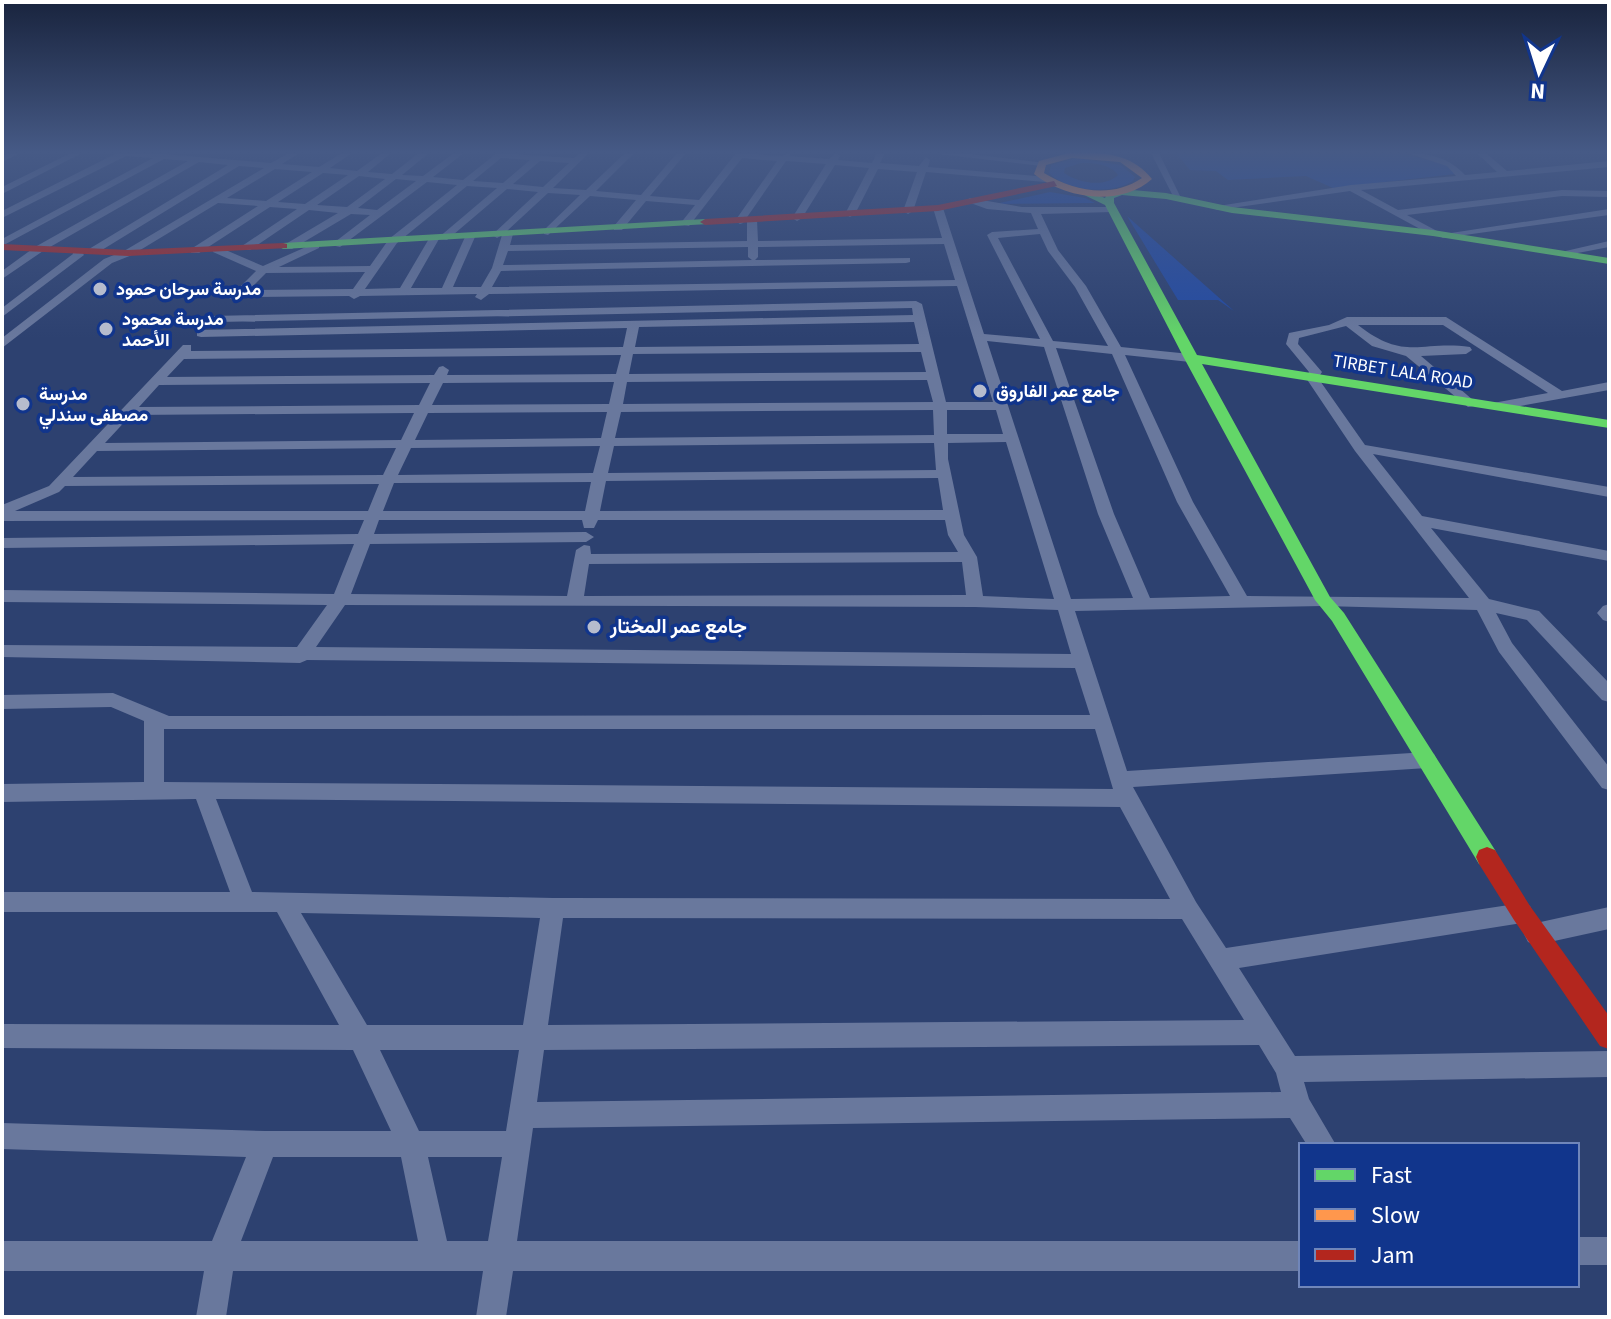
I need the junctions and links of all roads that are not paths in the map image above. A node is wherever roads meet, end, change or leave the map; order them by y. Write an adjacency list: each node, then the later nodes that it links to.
1 (57, 215): 38 (street)
2 (100, 215): 44 (street)
3 (147, 215): 45 (street)
4 (193, 215): 48 (street)
5 (251, 215): 47 (street)
6 (299, 215): 43 (street)
7 (342, 215): 42 (street)
8 (377, 215): 39 (street)
9 (426, 215): 34 (street)
10 (469, 215): 32 (street)
11 (524, 215): 33 (street)
12 (565, 215): 29 (street)
13 (630, 215): 27 (street)
14 (692, 215): 26 (street)
15 (750, 215): 25 (street)
16 (799, 215): 24 (street)
17 (843, 215): 24 (main road)
18 (940, 215): 35 (street)
19 (1037, 215): 28 (street)
20 (1121, 215): 87 (main road)
21 (1279, 215): 30 (main road)
22 (1398, 215): 30 (street)
23 (1589, 215): 30 (street)
24 (797, 218): 25 (main road)
25 (746, 221): 26 (main road); 41 (street)
26 (685, 224): 27 (main road)
27 (618, 228): 29 (main road)
28 (1045, 231): 79 (street); 84 (street)
29 (548, 232): 33 (main road)
30 (1438, 234): 49 (main road)
31 (470, 237): 32 (main road); 33 (main road); 60 (street)
32 (439, 238): 34 (main road); 62 (street)
33 (503, 239): 41 (street); 53 (street)
34 (393, 241): 39 (main road); 54 (street)
35 (949, 241): 36 (street); 58 (street)
36 (901, 243): 41 (street); 50 (street)
37 (1609, 244): 49 (street)
38 (2, 245): 44 (main road)
39 (336, 245): 40 (main road)
40 (315, 246): 42 (main road); 55 (street)
41 (753, 246): 52 (street)
42 (288, 247): 43 (main road)
43 (246, 248): 46 (main road)
44 (39, 249): 45 (main road); 56 (street)
45 (84, 250): 48 (main road); 68 (street)
46 (217, 250): 47 (main road); 55 (street)
47 (195, 251): 48 (main road)
48 (128, 253): 74 (street)
49 (1562, 253): 51 (main road)
50 (906, 260): 52 (street); 57 (street)
51 (1609, 261)
52 (754, 263): 53 (street); 59 (street)
53 (497, 268): 61 (street)
54 (374, 269): 55 (street); 63 (street)
55 (263, 270): 64 (street)
56 (2, 276)
57 (911, 283): 58 (street); 59 (street); 66 (street)
58 (962, 283): 77 (street)
59 (754, 286): 61 (street); 65 (street)
60 (446, 290): 61 (street); 62 (street)
61 (485, 290): 67 (street)
62 (404, 291): 63 (street)
63 (358, 292): 64 (street); 69 (street)
64 (238, 294): 70 (street)
65 (755, 307): 66 (street); 67 (street)
66 (918, 311): 72 (street); 80 (street)
67 (472, 312): 69 (street); 75 (street)
68 (2, 314)
69 (341, 314): 70 (street)
70 (216, 318): 76 (street)
71 (1347, 321): 85 (street); 90 (street); 94 (street)
72 (634, 323): 75 (street); 81 (street)
73 (2, 324): 74 (street)
74 (26, 325): 78 (street)
75 (464, 327): 76 (street); 83 (street)
76 (201, 333): 86 (street)
77 (980, 337): 79 (street); 97 (street)
78 (2, 344)
79 (1049, 345): 84 (street); 131 (street)
80 (926, 348): 81 (street); 88 (street)
81 (628, 350): 83 (street); 89 (street)
82 (1466, 350): 85 (street)
83 (452, 352): 86 (street); 91 (street)
84 (1117, 352): 87 (street); 127 (street)
85 (1410, 353): 95 (street)
86 (181, 355): 92 (street)
87 (1190, 358): 90 (main road, TIRBET LALA ROAD); 128 (main road)
88 (933, 376): 89 (street); 96 (street)
89 (621, 378): 91 (street); 99 (street)
90 (1312, 378): 95 (main road, TIRBET LALA ROAD); 108 (street)
91 (438, 379): 92 (street); 100 (street)
92 (156, 381): 101 (street)
93 (1609, 386): 94 (street)
94 (1560, 395): 98 (street)
95 (1468, 403): 98 (main road, TIRBET LALA ROAD)
96 (940, 406): 97 (street); 99 (street); 103 (street)
97 (1002, 406): 104 (street)
98 (1496, 406): 102 (main road, TIRBET LALA ROAD)
99 (614, 408): 100 (street); 105 (street)
100 (423, 409): 101 (street); 106 (street)
101 (128, 411): 107 (street)
102 (1608, 424)
103 (942, 438): 104 (street); 105 (street); 109 (street)
104 (1012, 438): 133 (street)
105 (606, 442): 106 (street); 110 (street)
106 (406, 444): 107 (street); 111 (street)
107 (93, 447): 112 (street)
108 (1360, 448): 113 (street); 118 (street)
109 (946, 474): 110 (street); 117 (street)
110 (601, 478): 111 (street); 116 (street)
111 (388, 479): 112 (street); 115 (street)
112 (60, 482): 114 (street)
113 (1609, 492)
114 (2, 513): 115 (street)
115 (373, 513): 116 (street); 120 (street)
116 (593, 513): 117 (street); 119 (street)
117 (952, 515): 123 (street)
118 (1416, 520): 122 (street); 132 (street)
119 (586, 537): 120 (street); 124 (street)
120 (363, 540): 121 (street); 126 (street)
121 (2, 543)
122 (1609, 556)
123 (969, 557): 124 (street); 129 (street)
124 (583, 559): 130 (street)
125 (2, 596): 126 (street)
126 (341, 598): 130 (street); 135 (street)
127 (1241, 600): 128 (street); 131 (street)
128 (1323, 600): 132 (street); 141 (main road)
129 (975, 601): 130 (street); 133 (street)
130 (574, 602)
131 (1144, 603): 133 (street)
132 (1483, 604): 137 (street); 142 (street)
133 (1066, 605): 136 (street)
134 (2, 651): 135 (street)
135 (300, 656): 136 (street)
136 (1084, 661): 140 (street)
137 (1609, 695)
138 (2, 702): 139 (street)
139 (154, 717): 140 (street); 144 (street)
140 (1102, 722): 143 (street)
141 (1427, 760): 143 (street); 152 (main road)
142 (1609, 782)
143 (1123, 789): 145 (street); 151 (street)
144 (154, 790): 145 (street); 146 (street)
145 (203, 791): 148 (street)
146 (2, 793)
147 (2, 902): 148 (street)
148 (245, 902): 149 (street)
149 (283, 902): 150 (street); 160 (street)
150 (553, 908): 151 (street); 159 (street)
151 (1188, 909): 155 (street)
152 (1522, 913): 154 (main road); 155 (street)
153 (1609, 918): 154 (street)
154 (1536, 934): 158 (main road)
155 (1220, 960): 156 (street)
156 (1266, 1032): 159 (street); 162 (street)
157 (2, 1036): 160 (street)
158 (1609, 1037)
159 (533, 1038): 160 (street); 164 (street)
160 (361, 1039): 169 (street)
161 (1609, 1064): 162 (street)
162 (1288, 1069): 163 (street)
163 (1297, 1105): 164 (street); 166 (street)
164 (522, 1115): 168 (street)
165 (2, 1136): 167 (street)
166 (1322, 1143)
167 (265, 1144): 169 (street); 172 (street)
168 (517, 1144): 169 (street); 174 (street)
169 (412, 1145): 173 (street)
170 (1579, 1251): 171 (street)
171 (1609, 1251)
172 (221, 1255): 173 (street); 175 (street); 177 (street)
173 (435, 1255): 174 (street)
174 (500, 1255): 176 (street); 178 (street)
175 (2, 1256)
176 (1299, 1256)
177 (211, 1317)
178 (491, 1317)

